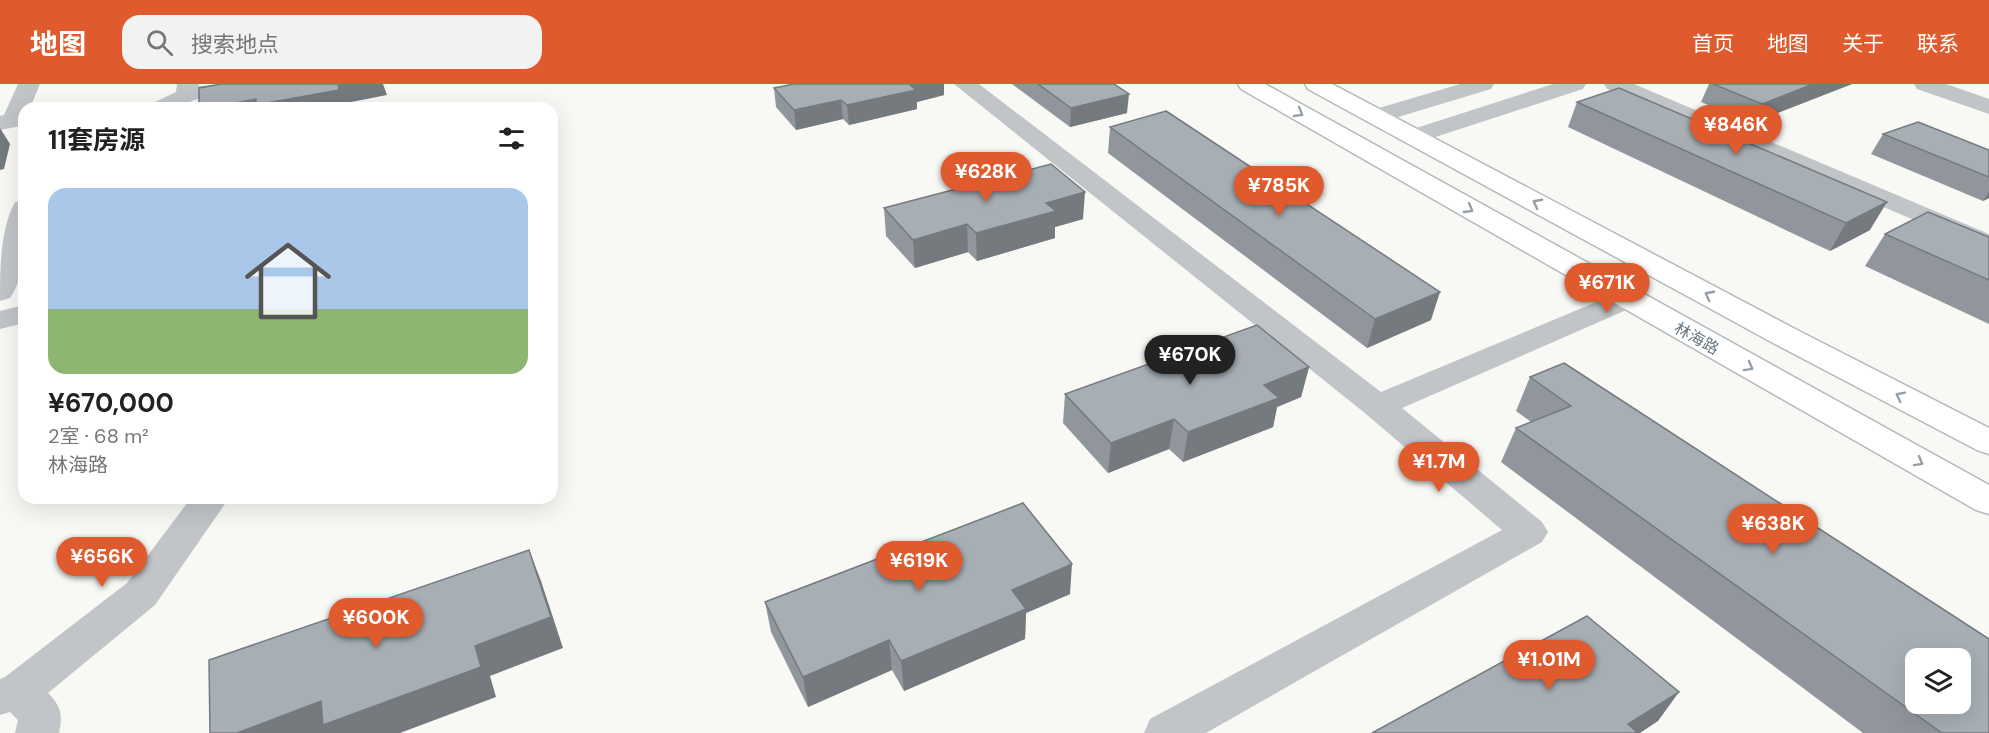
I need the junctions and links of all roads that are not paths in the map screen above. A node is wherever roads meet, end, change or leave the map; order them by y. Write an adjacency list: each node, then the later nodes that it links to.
1 (29, 84): 11 (street)
2 (241, 84): 10 (street)
3 (965, 84): 24 (street)
4 (1249, 84): 21 (main road, 林海路, one-way to 21)
5 (1316, 84): 15 (main road)
6 (1483, 84): 15 (street)
7 (1575, 84): 17 (street)
8 (1615, 84): 19 (street)
9 (1925, 84): 13 (street)
10 (187, 89): 12 (street)
11 (21, 102)
12 (169, 102)
13 (1989, 107)
14 (18, 109): 16 (street)
15 (1377, 116): 17 (main road)
16 (12, 123)
17 (1415, 136): 25 (main road, one-way to 17)
18 (18, 229): 20 (street)
19 (1989, 244)
20 (0, 292)
21 (1628, 299): 24 (street); 26 (main road, 林海路, one-way to 26)
22 (18, 316): 23 (street)
23 (0, 320)
24 (1378, 406): 30 (street)
25 (1989, 442)
26 (1989, 501)
27 (207, 504): 28 (street)
28 (9, 694): 29 (street)
29 (37, 733)
30 (1166, 733)

